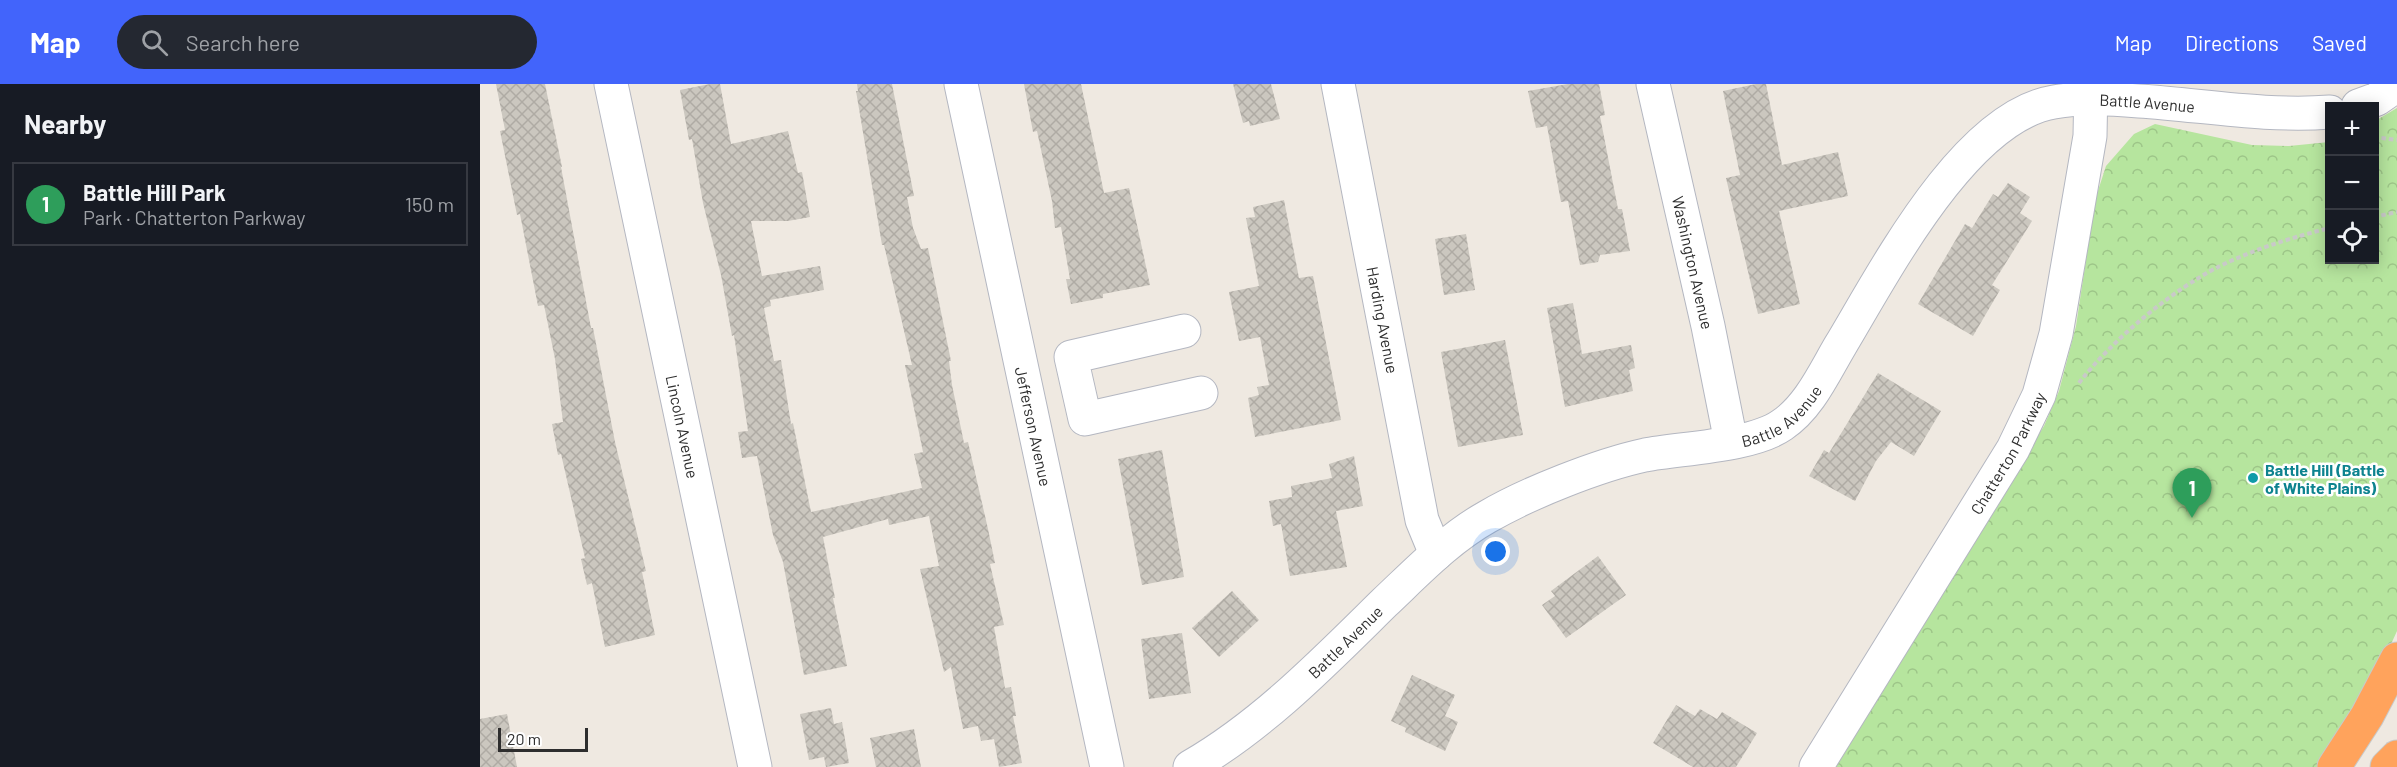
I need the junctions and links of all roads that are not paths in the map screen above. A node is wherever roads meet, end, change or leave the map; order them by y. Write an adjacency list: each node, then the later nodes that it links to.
1 (611, 84): 17 (street, Lincoln Avenue)
2 (961, 84): 12 (street, Jefferson Avenue)
3 (1338, 84): 14 (street, Harding Avenue)
4 (1653, 84): 13 (street, Washington Avenue)
5 (2397, 86): 7 (street)
6 (2091, 91): 8 (street, Battle Avenue); 13 (street, Battle Avenue); 20 (street, Chatterton Parkway)
7 (2369, 102)
8 (2325, 111)
9 (1184, 331): 10 (street)
10 (1077, 387): 11 (street); 12 (street)
11 (1201, 393)
12 (1027, 394): 18 (street, Jefferson Avenue)
13 (1731, 442): 14 (street, Battle Avenue)
14 (1436, 554): 19 (street, Battle Avenue)
15 (2397, 659): 21 (highway)
16 (2397, 757): 22 (highway)
17 (755, 767)
18 (1107, 767)
19 (1190, 767)
20 (1816, 767)
21 (2334, 767)
22 (2387, 767)

